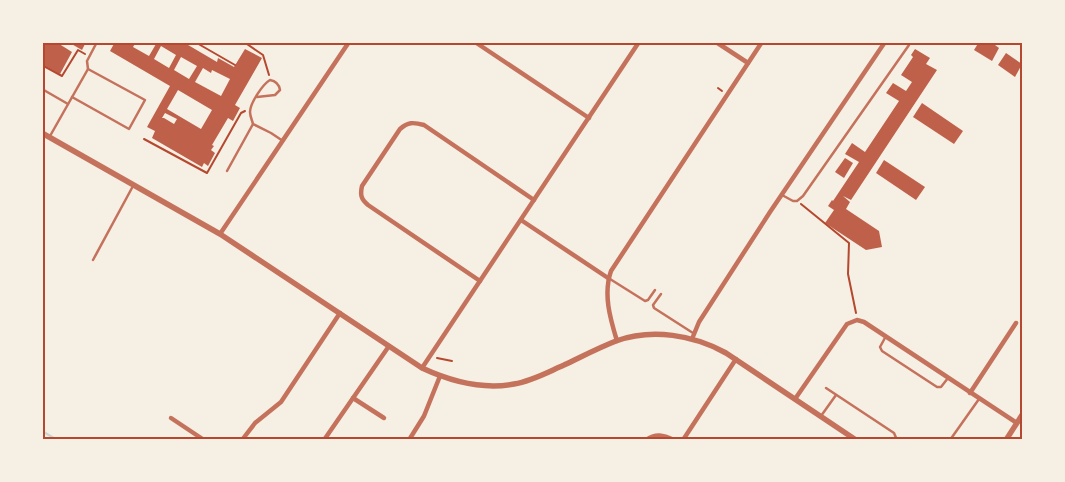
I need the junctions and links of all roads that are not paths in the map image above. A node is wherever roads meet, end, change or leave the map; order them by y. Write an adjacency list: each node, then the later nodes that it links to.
1 (97, 42): 10 (lane)
2 (349, 42): 19 (street)
3 (475, 42): 15 (street)
4 (639, 42): 15 (street)
5 (716, 42): 9 (street)
6 (762, 42): 9 (street)
7 (885, 42): 22 (street)
8 (909, 45): 22 (lane)
9 (748, 63): 27 (street)
10 (88, 69): 12 (lane); 12 (lane)
11 (42, 89): 14 (lane)
12 (72, 97): 14 (lane)
13 (257, 97): 13 (lane); 16 (lane)
14 (68, 104): 18 (lane)
15 (589, 118): 23 (street)
16 (253, 124): 19 (lane); 20 (lane)
17 (42, 133): 18 (street)
18 (50, 137): 21 (street)
19 (282, 141): 25 (street)
20 (227, 171)
21 (134, 185): 25 (street); 26 (lane)
22 (782, 195): 33 (street)
23 (534, 200): 24 (street); 28 (street)
24 (521, 220): 27 (street); 28 (street)
25 (220, 234): 31 (street)
26 (93, 260)
27 (608, 278): 29 (lane); 35 (street)
28 (480, 281): 38 (street)
29 (655, 290)
30 (661, 294): 33 (lane)
31 (340, 313): 36 (street); 53 (street)
32 (1016, 323): 42 (street)
33 (692, 336): 35 (street); 37 (street)
34 (886, 336): 40 (street); 40 (lane); 45 (street)
35 (617, 341): 39 (street)
36 (389, 346): 38 (street); 44 (street)
37 (736, 359): 45 (street); 58 (street)
38 (422, 368): 39 (street)
39 (440, 376): 55 (street)
40 (948, 378): 42 (street)
41 (826, 388): 43 (lane)
42 (970, 393): 46 (street)
43 (836, 395): 48 (lane); 60 (lane)
44 (353, 398): 50 (street); 54 (street)
45 (795, 399): 48 (street)
46 (978, 399): 51 (street); 61 (lane)
47 (1022, 415): 51 (street)
48 (821, 416): 59 (street)
49 (171, 418): 52 (street)
50 (384, 418)
51 (1020, 424): 62 (street)
52 (204, 440)
53 (242, 440)
54 (324, 440)
55 (409, 440)
56 (646, 440): 57 (street)
57 (674, 440)
58 (683, 440)
59 (856, 440)
60 (897, 440)
61 (950, 440)
62 (1006, 440)

